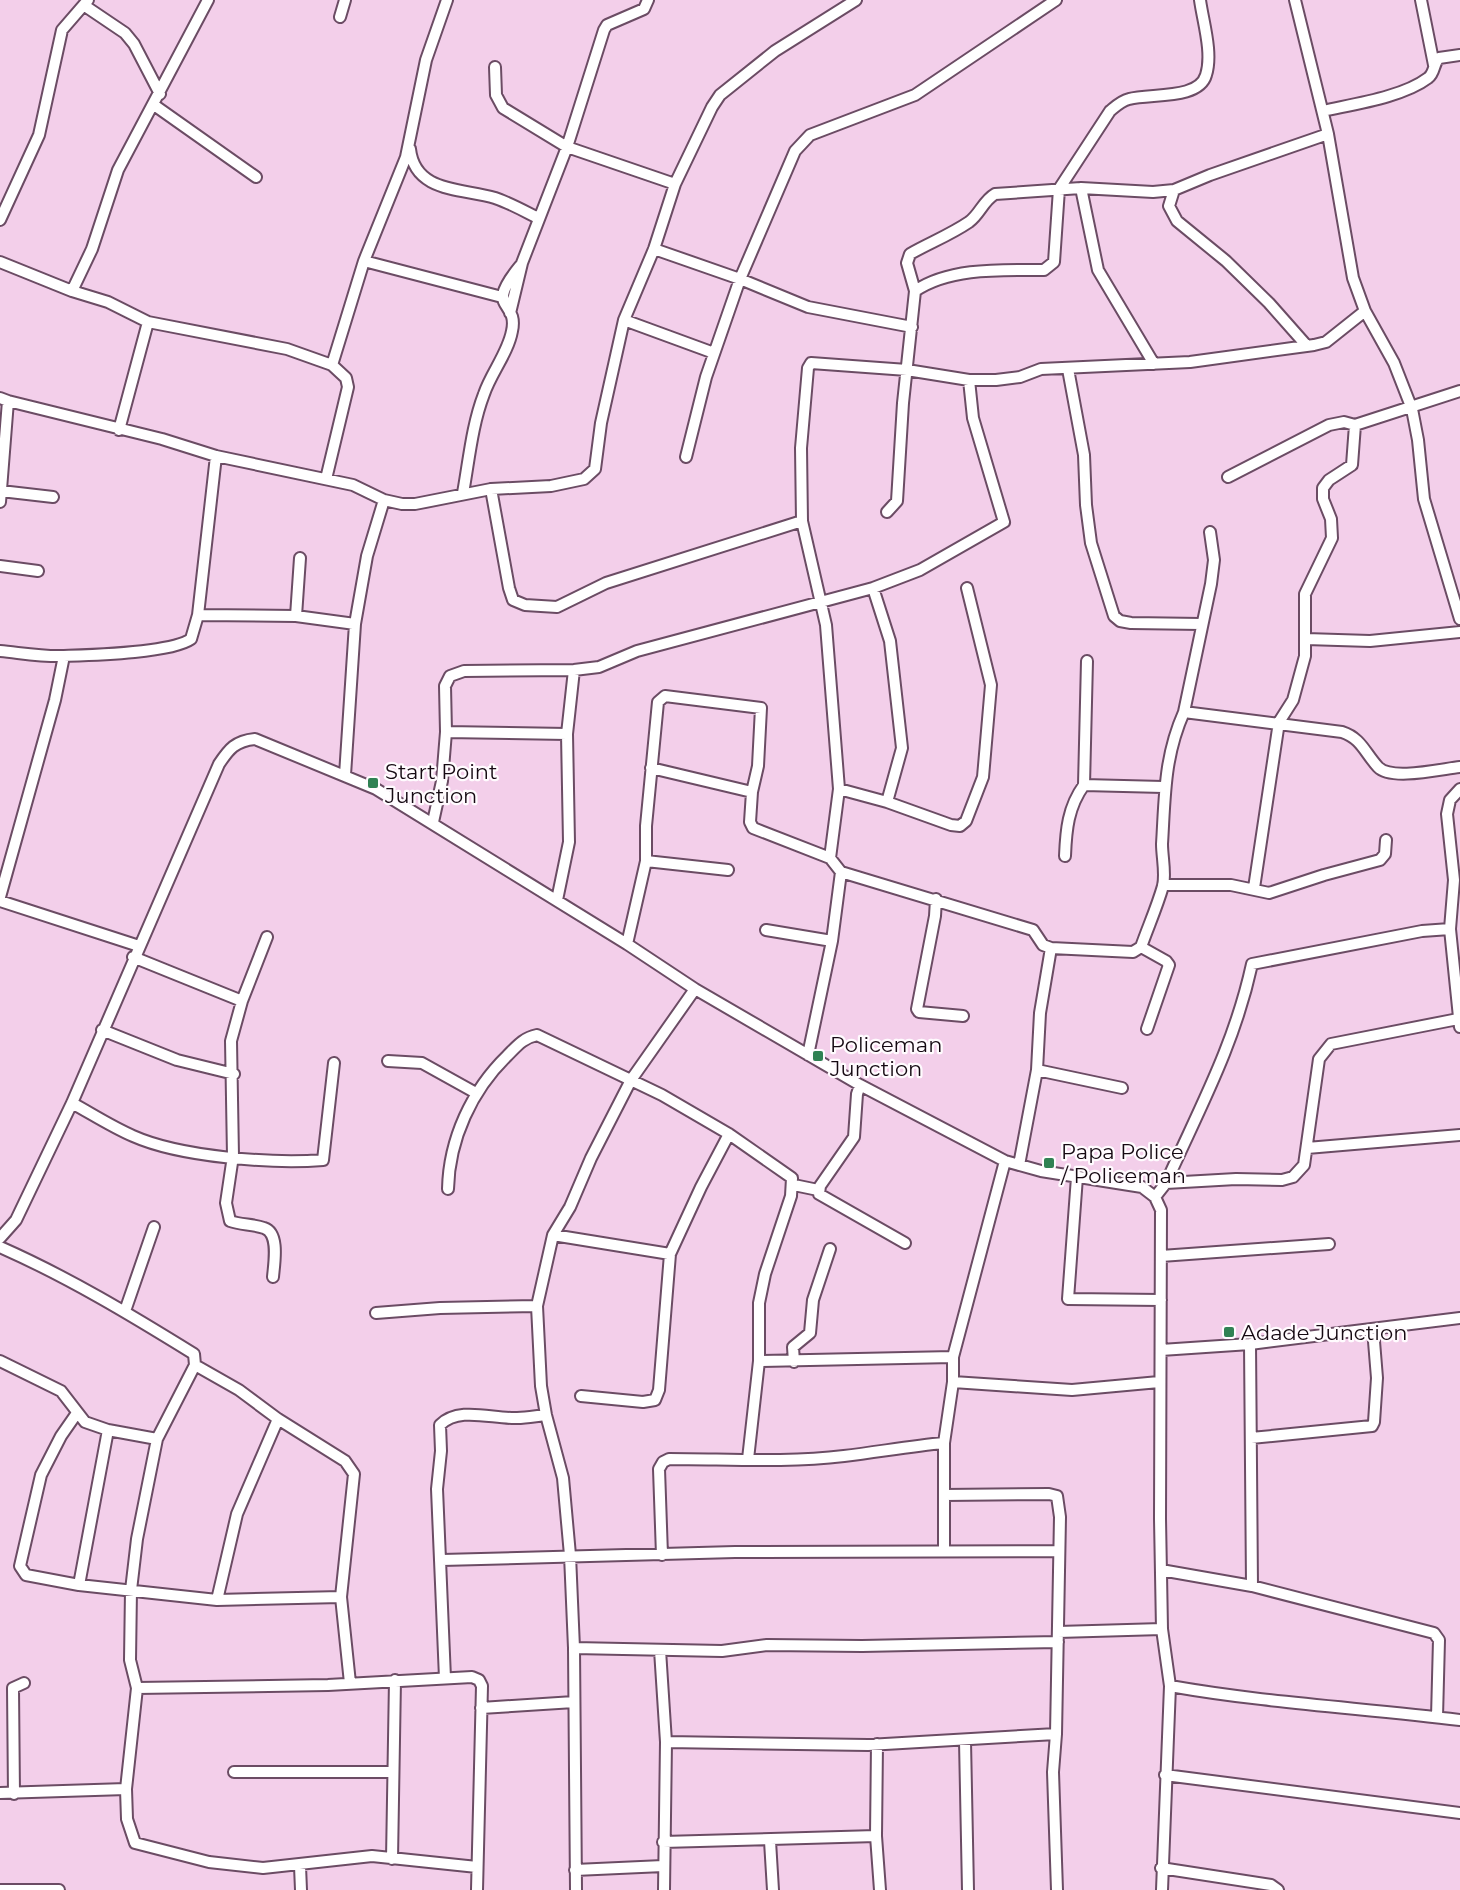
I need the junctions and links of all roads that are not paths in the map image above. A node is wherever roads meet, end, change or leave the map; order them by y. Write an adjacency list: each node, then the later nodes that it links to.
1 (208, 0): 15 (street)
2 (345, 0): 11 (street)
3 (447, 0): 19 (street)
4 (648, 0): 20 (street)
5 (856, 0): 22 (street)
6 (1056, 0): 32 (street)
7 (1200, 0): 24 (street)
8 (1295, 0): 17 (street)
9 (1421, 0): 13 (street)
10 (87, 3): 15 (street); 27 (street)
11 (340, 17)
12 (1460, 55): 13 (street)
13 (1434, 65): 17 (street)
14 (495, 67): 20 (street)
15 (160, 94): 16 (street)
16 (154, 105): 21 (street); 33 (street)
17 (1323, 111): 18 (street)
18 (1328, 134): 25 (street); 36 (street)
19 (409, 142): 26 (street); 29 (street)
20 (567, 147): 22 (street); 26 (street)
21 (256, 177)
22 (675, 184): 28 (street)
23 (1081, 188): 24 (street); 25 (street); 43 (street)
24 (1059, 189): 34 (street); 34 (street)
25 (1174, 190): 41 (street)
26 (538, 218): 31 (street)
27 (0, 220)
28 (654, 249): 32 (street); 38 (street)
29 (364, 261): 35 (street); 44 (street)
30 (0, 262): 33 (street)
31 (522, 263): 35 (street); 37 (street)
32 (740, 279): 40 (street); 42 (street)
33 (72, 291): 39 (street)
34 (915, 291): 40 (street)
35 (502, 297): 37 (street)
36 (1365, 311): 41 (street); 50 (street)
37 (510, 313): 58 (street)
38 (624, 320): 42 (street); 57 (street)
39 (148, 322): 44 (street); 52 (street)
40 (912, 327): 46 (street)
41 (1307, 346): 43 (street)
42 (714, 353): 54 (street)
43 (1154, 364): 45 (street)
44 (332, 365): 56 (street)
45 (1068, 369): 47 (street); 75 (street)
46 (907, 370): 47 (street); 62 (street); 63 (street)
47 (969, 380): 68 (street)
48 (1460, 391): 50 (street)
49 (4, 400): 52 (street); 59 (street)
50 (1412, 409): 51 (street); 73 (street)
51 (1355, 425): 55 (street); 77 (street)
52 (119, 430): 53 (street)
53 (216, 456): 56 (street); 71 (street)
54 (686, 457)
55 (1228, 477)
56 (326, 479): 61 (street)
57 (491, 489): 58 (street); 63 (street)
58 (463, 493): 61 (street)
59 (1, 496): 60 (street)
60 (53, 497)
61 (384, 500): 74 (street)
62 (887, 512)
63 (802, 521): 70 (street)
64 (1210, 532): 75 (street)
65 (300, 558): 72 (street)
66 (0, 566): 67 (street)
67 (38, 571)
68 (873, 588): 70 (street); 94 (street)
69 (967, 588): 94 (street)
70 (820, 602): 81 (street); 91 (street)
71 (198, 615): 72 (street); 79 (street)
72 (296, 616): 74 (street)
73 (1460, 619)
74 (355, 624): 88 (street)
75 (1201, 624): 82 (street)
76 (1460, 632): 77 (street)
77 (1306, 639): 83 (street)
78 (0, 651): 79 (street)
79 (64, 656): 104 (street)
80 (1087, 661): 89 (street)
81 (573, 670): 84 (street); 85 (street)
82 (1184, 712): 83 (street); 90 (street)
83 (1279, 722): 86 (street); 103 (street)
84 (446, 732): 85 (street); 95 (street)
85 (567, 734): 106 (street)
86 (1460, 766)
87 (651, 768): 93 (street); 93 (street); 99 (street)
88 (345, 775): 95 (street); 112 (street)
89 (1084, 785): 90 (street); 97 (street)
90 (1163, 787): 102 (street)
91 (839, 789): 94 (street); 98 (street)
92 (1460, 789): 107 (street)
93 (752, 792): 98 (street)
94 (887, 802)
95 (433, 822): 106 (street)
96 (1386, 840): 103 (street)
97 (1065, 856)
98 (830, 858): 101 (street)
99 (646, 861): 100 (street); 111 (street)
100 (728, 870)
101 (842, 872): 105 (street); 110 (street)
102 (1163, 885): 103 (street); 113 (street)
103 (1254, 888)
104 (0, 899): 112 (street)
105 (936, 899): 114 (street); 119 (street)
106 (557, 900): 111 (street)
107 (1450, 929): 116 (street); 140 (street)
108 (766, 930): 110 (street)
109 (267, 937): 118 (street)
110 (832, 941): 123 (street)
111 (627, 944): 117 (street)
112 (139, 946): 115 (street)
113 (1141, 947): 114 (street); 121 (street)
114 (1051, 948): 126 (street)
115 (133, 957): 118 (street); 122 (street)
116 (1457, 975): 120 (street)
117 (695, 989): 123 (street); 128 (street)
118 (242, 1001): 127 (street)
119 (963, 1016)
120 (1459, 1023): 135 (street)
121 (1147, 1029)
122 (102, 1030): 127 (street); 132 (street)
123 (808, 1055): 129 (street)
124 (388, 1061): 131 (street)
125 (334, 1063): 136 (street)
126 (1037, 1070): 130 (street); 138 (street)
127 (234, 1074): 136 (street)
128 (631, 1080): 131 (street); 133 (street); 146 (street)
129 (860, 1085): 137 (street); 143 (street)
130 (1122, 1088)
131 (476, 1093): 142 (street)
132 (72, 1103): 136 (street); 147 (street)
133 (729, 1134): 141 (street); 151 (street)
134 (1460, 1135): 135 (street)
135 (1307, 1148): 140 (street)
136 (233, 1156): 153 (street)
137 (1005, 1161): 138 (street); 162 (street)
138 (1018, 1165): 139 (street)
139 (1077, 1177): 144 (street); 154 (street)
140 (1166, 1183): 144 (street)
141 (794, 1185): 143 (street); 164 (street)
142 (448, 1189)
143 (818, 1190): 148 (street)
144 (1155, 1197): 152 (street)
145 (154, 1227): 156 (street)
146 (553, 1235): 151 (street); 155 (street)
147 (0, 1239): 156 (street)
148 (905, 1243)
149 (1329, 1244): 152 (street)
150 (830, 1249): 165 (street)
151 (670, 1254): 169 (street)
152 (1161, 1256): 154 (street)
153 (273, 1277)
154 (1161, 1300): 161 (street)
155 (537, 1306): 157 (street); 171 (street)
156 (125, 1311): 166 (street)
157 (376, 1313)
158 (1460, 1318): 159 (street)
159 (1373, 1329): 160 (street); 174 (street)
160 (1250, 1344): 161 (street); 174 (street)
161 (1161, 1350): 168 (street)
162 (952, 1357): 165 (street); 167 (street)
163 (0, 1361): 170 (street)
164 (759, 1361): 165 (street); 177 (street)
165 (794, 1362)
166 (195, 1365): 172 (street); 175 (street)
167 (953, 1382): 168 (street); 176 (street)
168 (1160, 1382): 184 (street)
169 (580, 1396)
170 (77, 1413): 173 (street); 185 (street)
171 (546, 1415): 181 (street); 183 (street)
172 (278, 1419): 188 (street); 189 (street)
173 (108, 1430): 175 (street); 185 (street)
174 (1251, 1438): 186 (street)
175 (157, 1439): 187 (street)
176 (944, 1443): 177 (street); 178 (street)
177 (748, 1459): 182 (street)
178 (944, 1495): 179 (street); 180 (street)
179 (944, 1551): 180 (street); 182 (street)
180 (1059, 1551): 191 (street)
181 (570, 1555): 182 (street); 183 (street); 192 (street)
182 (662, 1555)
183 (442, 1560): 194 (street)
184 (1161, 1570): 186 (street); 190 (street)
185 (79, 1585): 187 (street)
186 (1252, 1586): 202 (street)
187 (131, 1590): 189 (street); 199 (street)
188 (341, 1596): 189 (street); 197 (street)
189 (217, 1600)
190 (1162, 1629): 191 (street); 198 (street)
191 (1058, 1637): 193 (street); 204 (street)
192 (574, 1648): 193 (street); 200 (street)
193 (660, 1650): 206 (street)
194 (445, 1678): 195 (street); 201 (street)
195 (395, 1680): 197 (street); 209 (street)
196 (24, 1683): 213 (street)
197 (350, 1683): 199 (street)
198 (1170, 1686): 202 (street); 210 (street)
199 (137, 1688): 211 (street)
200 (574, 1702): 201 (street); 223 (street)
201 (481, 1708): 221 (street)
202 (1437, 1717): 203 (street)
203 (1460, 1720)
204 (1056, 1734): 205 (street); 233 (street)
205 (965, 1741): 207 (street); 232 (street)
206 (666, 1742): 207 (street); 217 (street)
207 (877, 1744): 215 (street)
208 (234, 1772): 209 (street)
209 (392, 1772): 218 (street)
210 (1165, 1775): 214 (street); 222 (street)
211 (126, 1789): 213 (street); 219 (street)
212 (0, 1793): 213 (street)
213 (14, 1794)
214 (1460, 1813)
215 (876, 1836): 216 (street); 231 (street)
216 (770, 1841): 217 (street); 230 (street)
217 (663, 1842): 220 (street)
218 (392, 1859): 219 (street); 221 (street)
219 (300, 1866): 226 (street)
220 (663, 1866): 223 (street); 229 (street)
221 (477, 1867): 227 (street)
222 (1161, 1868): 234 (street); 235 (street)
223 (575, 1870): 228 (street)
224 (0, 1890): 225 (street)
225 (59, 1890)
226 (301, 1890)
227 (477, 1890)
228 (576, 1890)
229 (664, 1890)
230 (773, 1890)
231 (880, 1890)
232 (968, 1890)
233 (1057, 1890)
234 (1162, 1890)
235 (1278, 1890)

